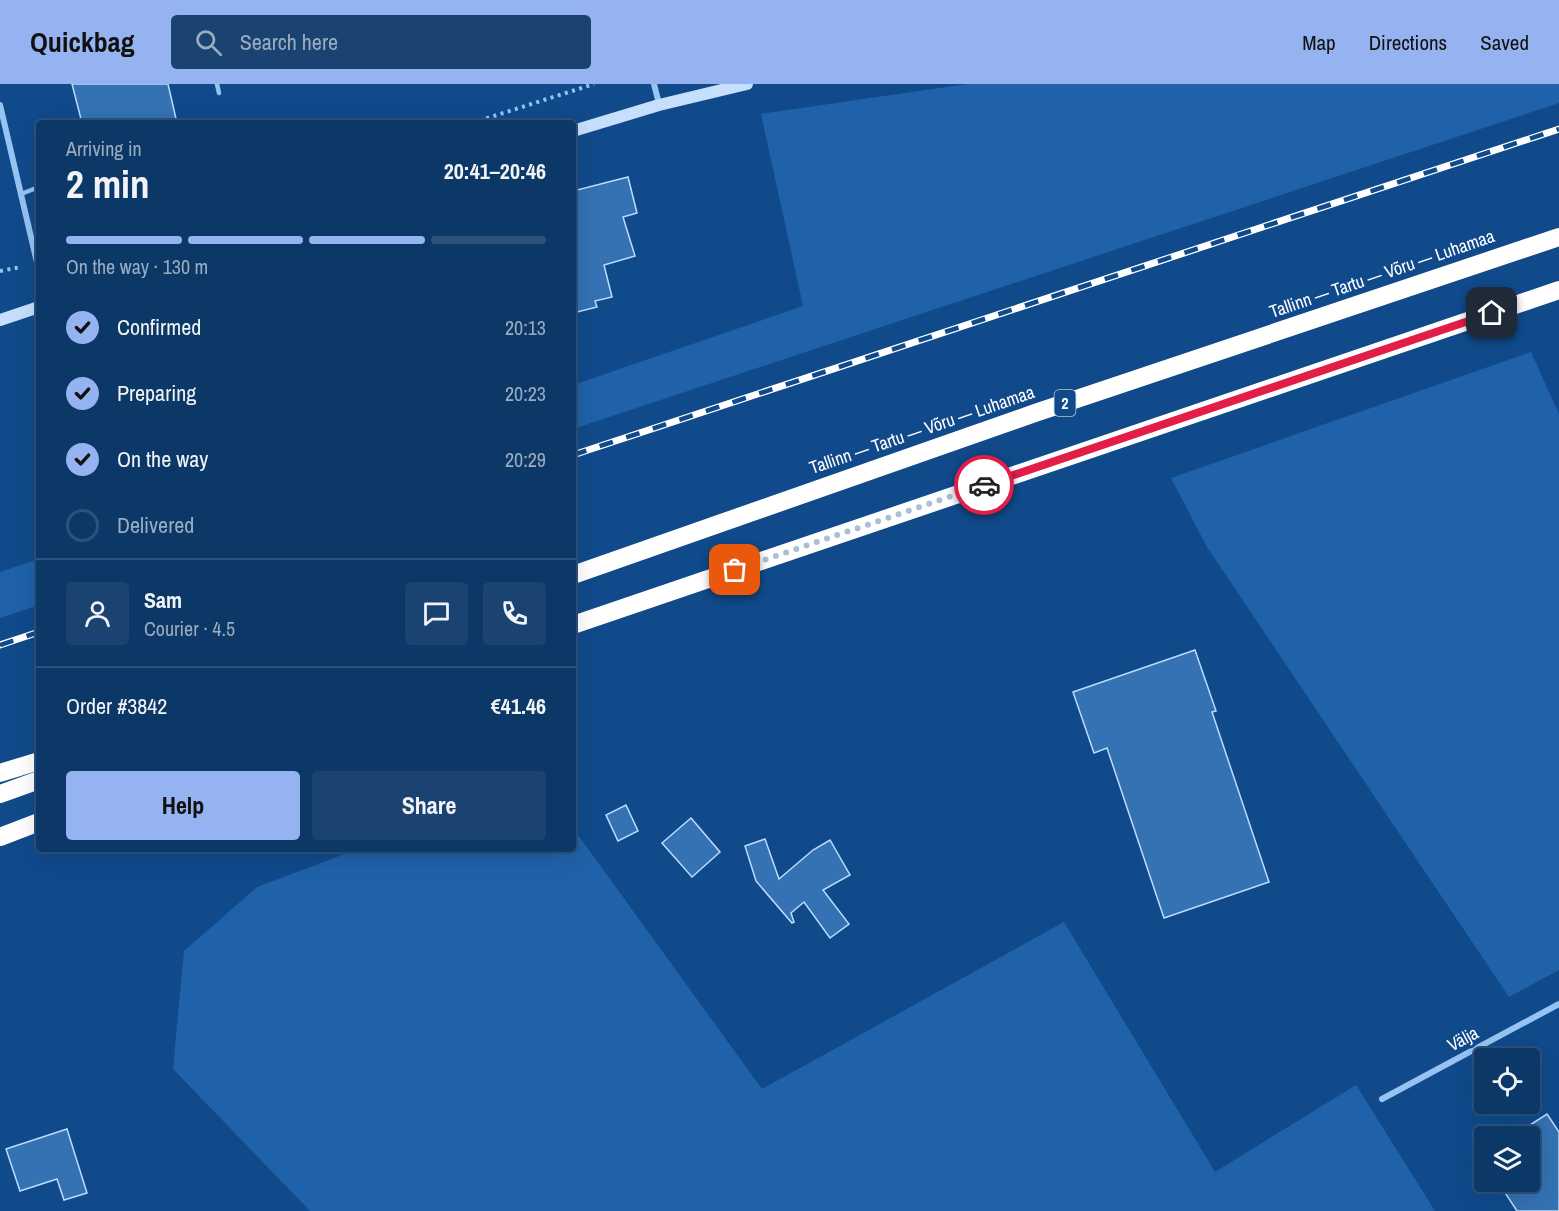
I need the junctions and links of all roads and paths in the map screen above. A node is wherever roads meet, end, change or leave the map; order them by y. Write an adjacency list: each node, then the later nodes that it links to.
1 (217, 84): 5 (lane)
2 (594, 84): 8 (path)
3 (654, 84): 7 (street)
4 (747, 84): 7 (street)
5 (219, 93)
6 (0, 105): 11 (street)
7 (659, 105): 9 (street)
8 (481, 120)
9 (576, 130)
10 (36, 188): 11 (lane)
11 (21, 194): 13 (street)
12 (1559, 237): 17 (highway, Tallinn — Tartu — Võru — Luhamaa / 2)
13 (36, 258)
14 (1559, 290): 18 (highway)
15 (36, 308): 16 (street)
16 (0, 320)
17 (576, 574)
18 (576, 624)
19 (36, 762): 20 (highway)
20 (0, 773)
21 (36, 781): 22 (highway)
22 (0, 794)
23 (36, 823): 24 (highway)
24 (0, 837)
25 (1559, 1005): 26 (street, Välja)
26 (1382, 1099)

